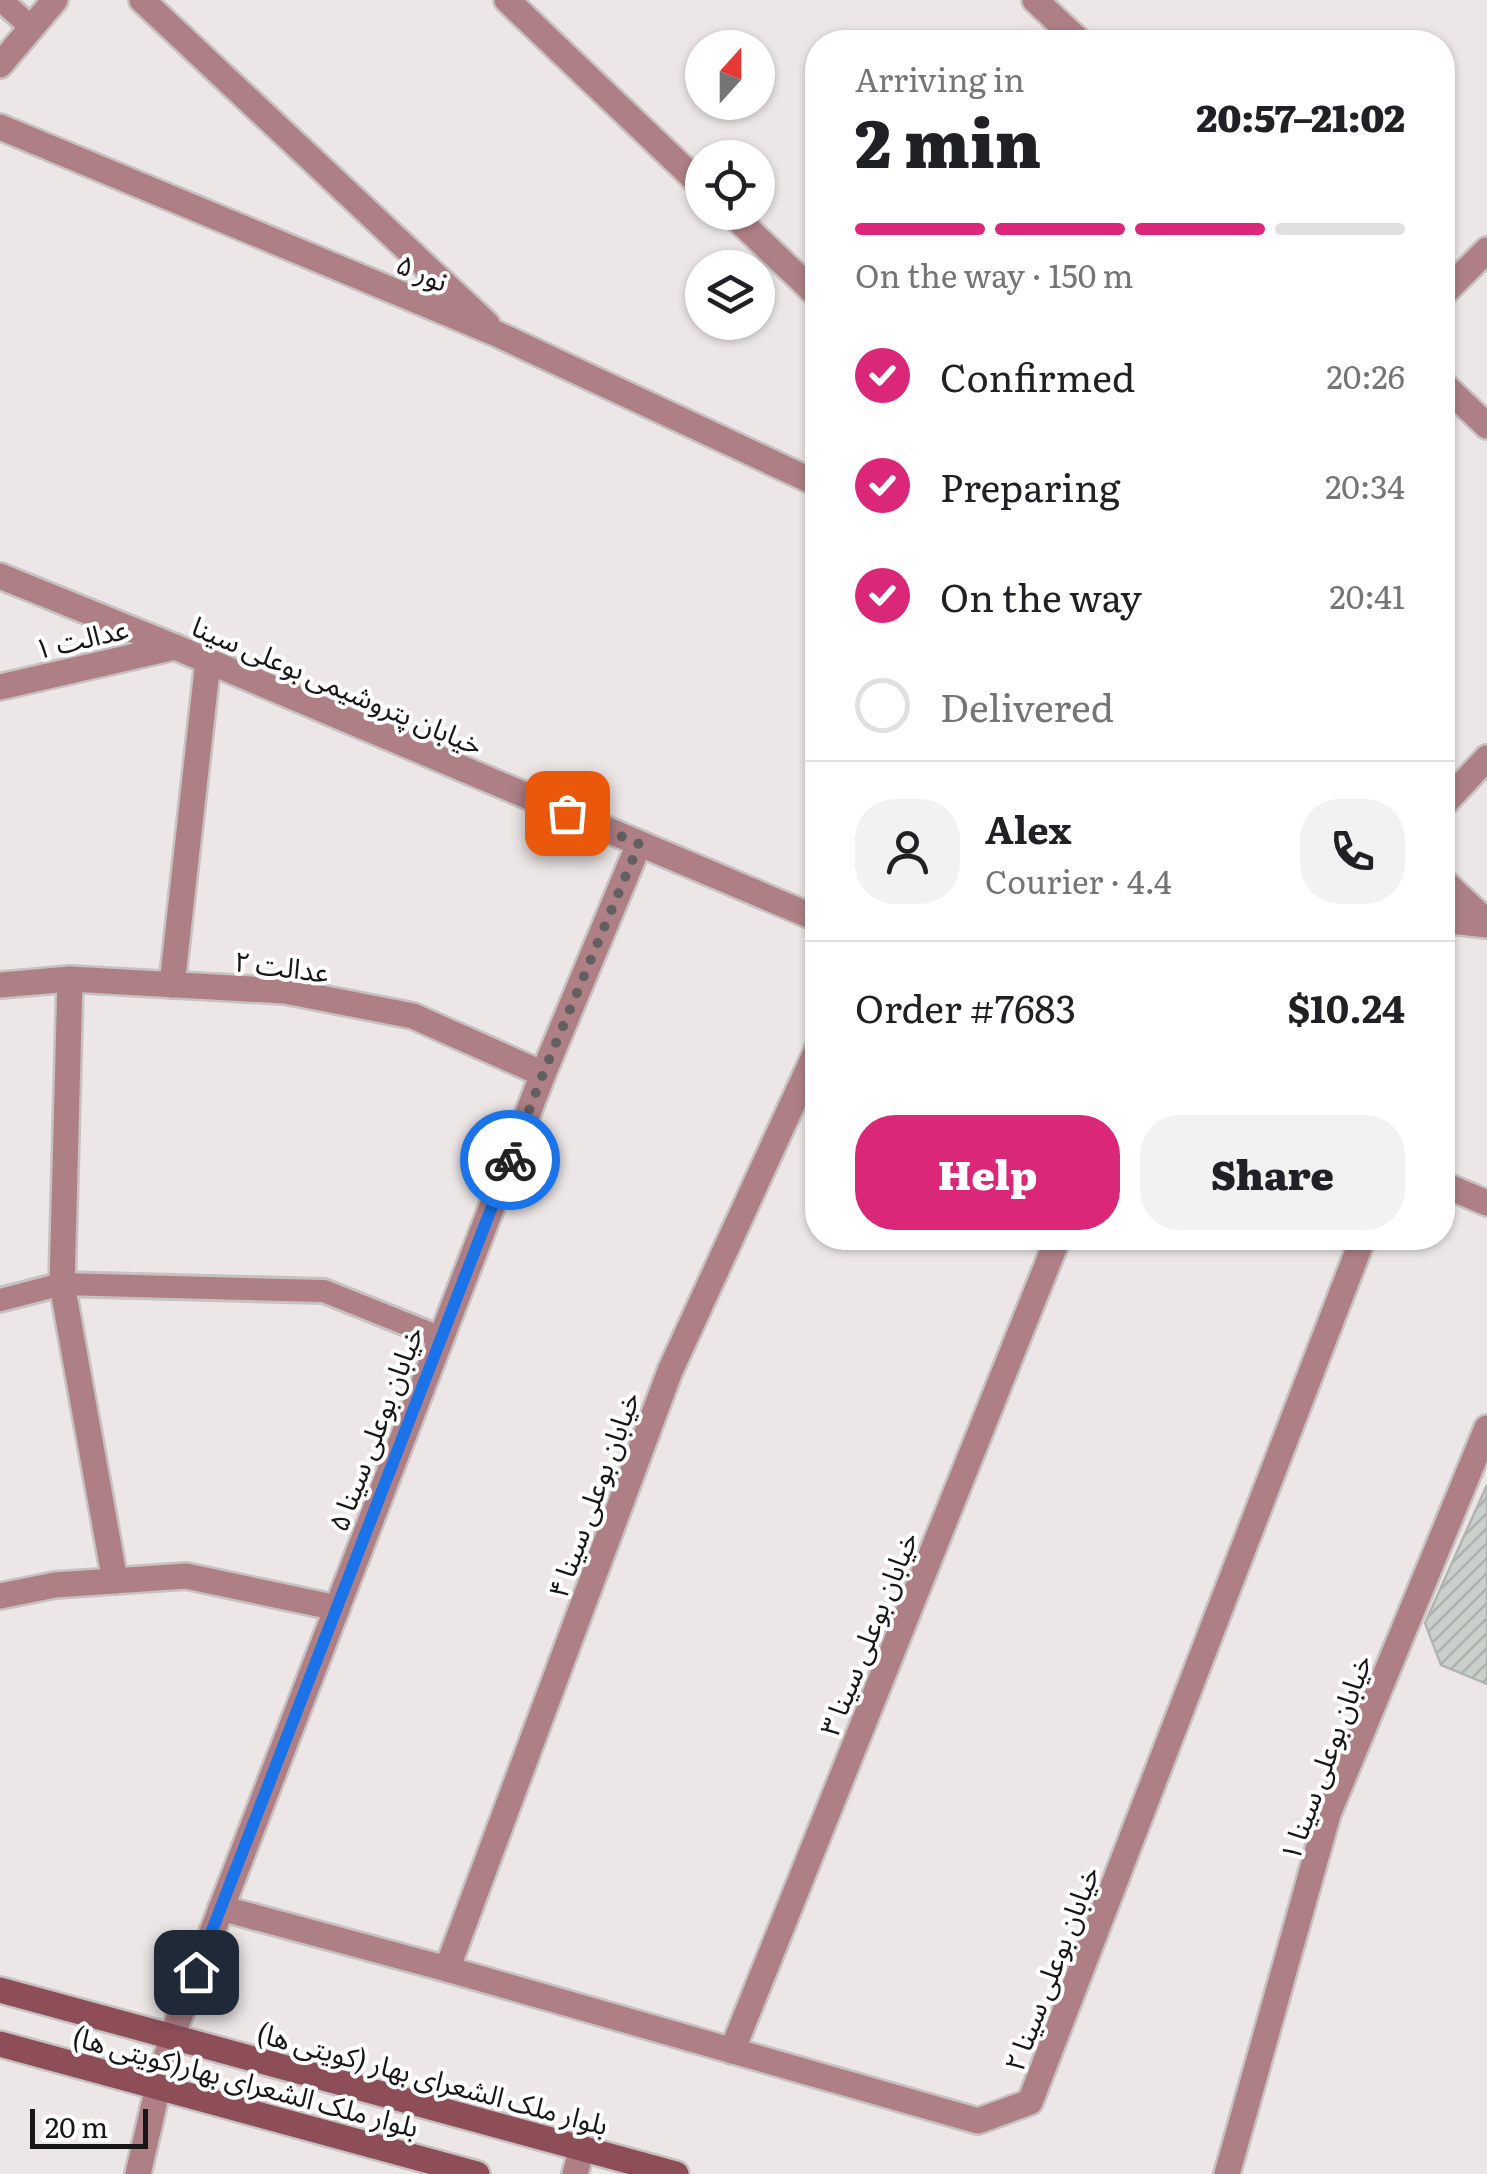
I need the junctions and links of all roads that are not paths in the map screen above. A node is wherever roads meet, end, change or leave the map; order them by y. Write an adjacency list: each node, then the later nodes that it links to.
1 (0, 0): 6 (lane)
2 (55, 0): 6 (street)
3 (142, 0): 15 (street)
4 (507, 0): 10 (street)
5 (1035, 0): 7 (street)
6 (32, 28): 8 (street)
7 (1067, 30)
8 (0, 65)
9 (0, 127): 15 (street, نور ۵)
10 (685, 170)
11 (749, 230): 14 (street)
12 (1487, 250): 13 (street)
13 (1455, 282)
14 (805, 284)
15 (498, 334): 18 (street, نور ۵)
16 (1455, 396): 17 (street)
17 (1487, 426)
18 (805, 478)
19 (0, 576): 20 (street, خیابان پتروشیمی بوعلی سینا)
20 (175, 647): 21 (street, خیابان پتروشیمی بوعلی سینا); 22 (street, عدالت ۱)
21 (208, 661): 25 (street, خیابان پتروشیمی بوعلی سینا); 32 (street)
22 (0, 686)
23 (1487, 758): 24 (street)
24 (1455, 792)
25 (639, 844): 27 (street, خیابان پتروشیمی بوعلی سینا); 33 (street, خیابان بوعلی سینا ۵)
26 (1455, 893): 29 (street)
27 (805, 914)
28 (1455, 921): 29 (street)
29 (1487, 924)
30 (70, 980): 31 (street, عدالت ۲); 32 (street, عدالت ۲); 39 (street)
31 (0, 985)
32 (172, 985): 33 (street, عدالت ۲)
33 (543, 1074): 41 (street, خیابان بوعلی سینا ۵)
34 (805, 1076): 47 (street, خیابان بوعلی سینا ۴)
35 (1455, 1189): 36 (street)
36 (1487, 1202)
37 (1053, 1250): 51 (street, خیابان بوعلی سینا ۳)
38 (1359, 1250): 51 (street, خیابان بوعلی سینا ۲)
39 (62, 1284): 40 (lane); 41 (lane); 43 (street)
40 (0, 1300)
41 (441, 1338): 45 (street, خیابان بوعلی سینا ۵)
42 (1487, 1428): 58 (street, خیابان بوعلی سینا ۱)
43 (114, 1581): 44 (street); 45 (street)
44 (0, 1596)
45 (337, 1608): 46 (street, خیابان بوعلی سینا ۵)
46 (221, 1908): 47 (street, خیابان بوعلی سینا ۲); 49 (street, خیابان بوعلی سینا ۵)
47 (447, 1969): 51 (street, خیابان بوعلی سینا ۲)
48 (0, 1990): 49 (street, بلوار ملک الشعرای بهار (کویتی ها))
49 (172, 2036): 52 (street, خیابان بوعلی سینا ۵); 53 (street, بلوار ملک الشعرای بهار (کویتی ها))
50 (0, 2044): 52 (street, بلوار ملک الشعرای بهار(کویتی ها))
51 (732, 2050)
52 (158, 2087): 54 (street, خیابان بوعلی سینا ۵); 55 (street, بلوار ملک الشعرای بهار(کویتی ها))
53 (582, 2148): 56 (street); 57 (street, بلوار ملک الشعرای بهار (کویتی ها))
54 (138, 2174)
55 (476, 2174)
56 (576, 2174)
57 (676, 2174)
58 (1227, 2174)

